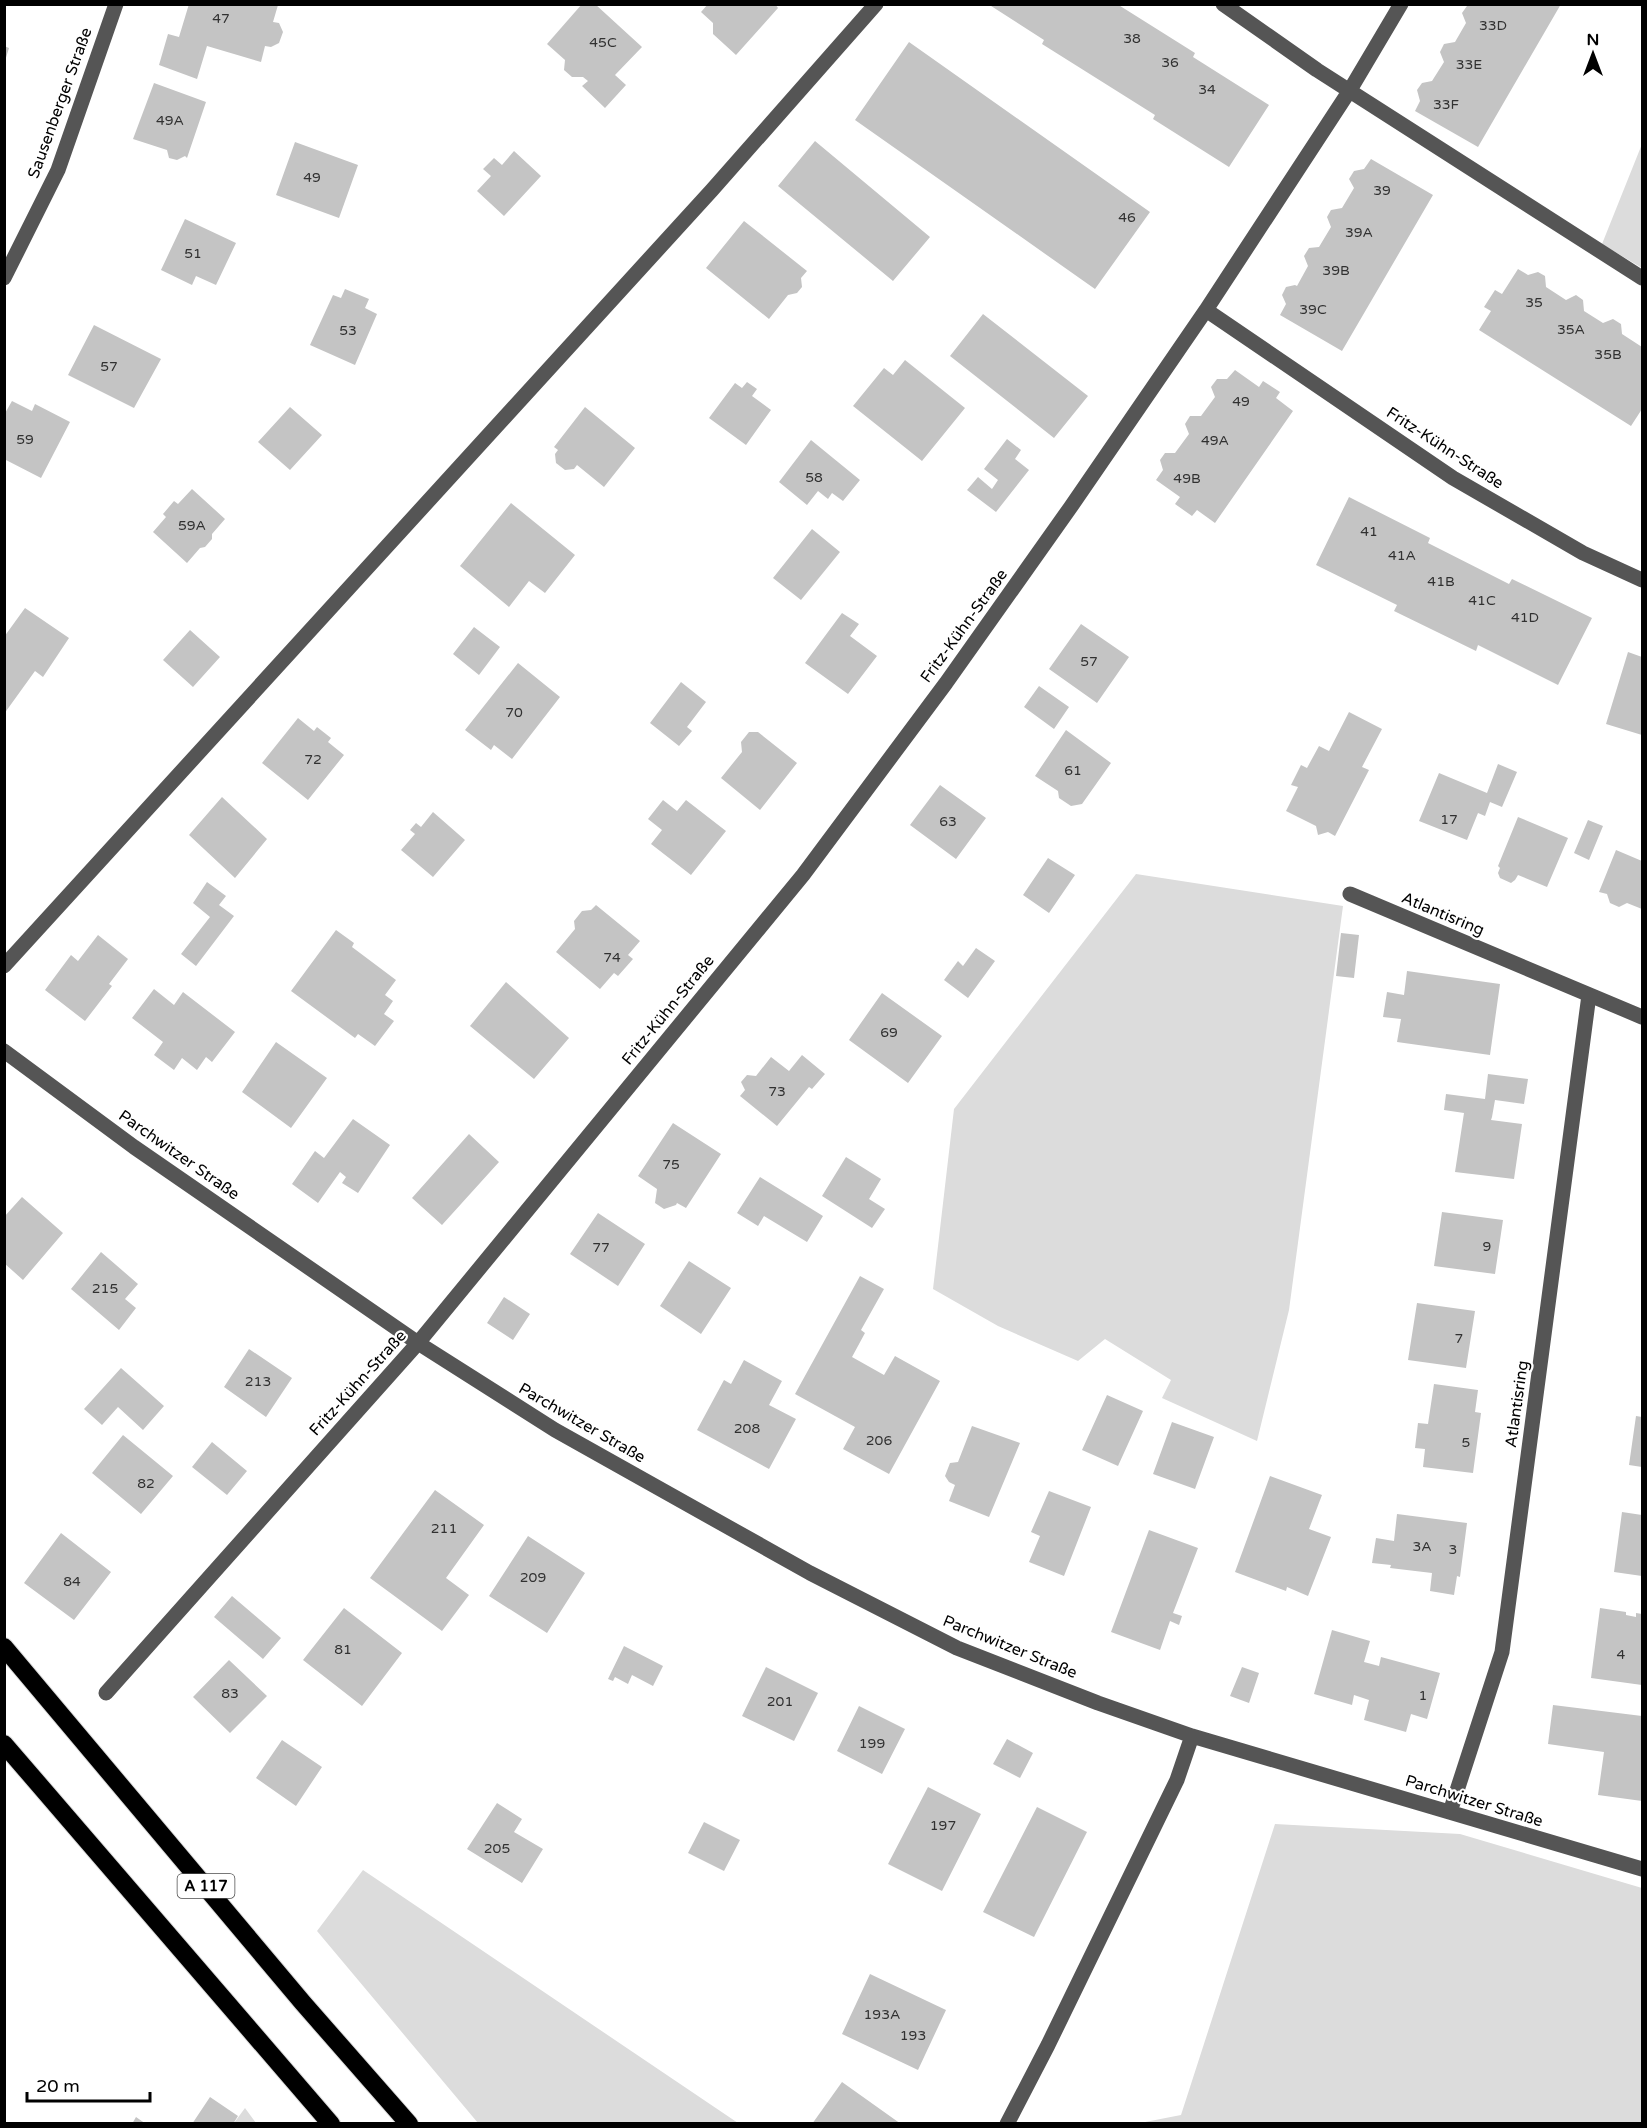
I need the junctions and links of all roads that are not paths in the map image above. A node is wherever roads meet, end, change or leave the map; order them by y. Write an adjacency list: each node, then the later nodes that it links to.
1 (116, 4): 6 (street, Sausenberger Straße)
2 (876, 4): 11 (street)
3 (1223, 4): 5 (street)
4 (1401, 4): 5 (street, Fritz-Kühn-Straße)
5 (1350, 90): 7 (street); 8 (street, Fritz-Kühn-Straße)
6 (4, 278)
7 (1642, 278)
8 (1206, 310): 9 (street, Fritz-Kühn-Straße); 15 (street, Fritz-Kühn-Straße)
9 (1642, 580)
10 (1350, 894): 12 (street, Atlantisring)
11 (4, 966)
12 (1589, 995): 13 (street, Atlantisring); 20 (street, Atlantisring)
13 (1642, 1017)
14 (4, 1051): 15 (street, Parchwitzer Straße)
15 (418, 1343): 17 (street, Fritz-Kühn-Straße); 18 (street, Parchwitzer Straße)
16 (4, 1647): 23 (highway, A 117)
17 (106, 1693)
18 (1192, 1736): 20 (street, Parchwitzer Straße); 24 (street)
19 (4, 1744): 22 (highway)
20 (1450, 1812): 21 (street, Parchwitzer Straße)
21 (1642, 1869)
22 (331, 2124)
23 (409, 2124)
24 (1007, 2124)

